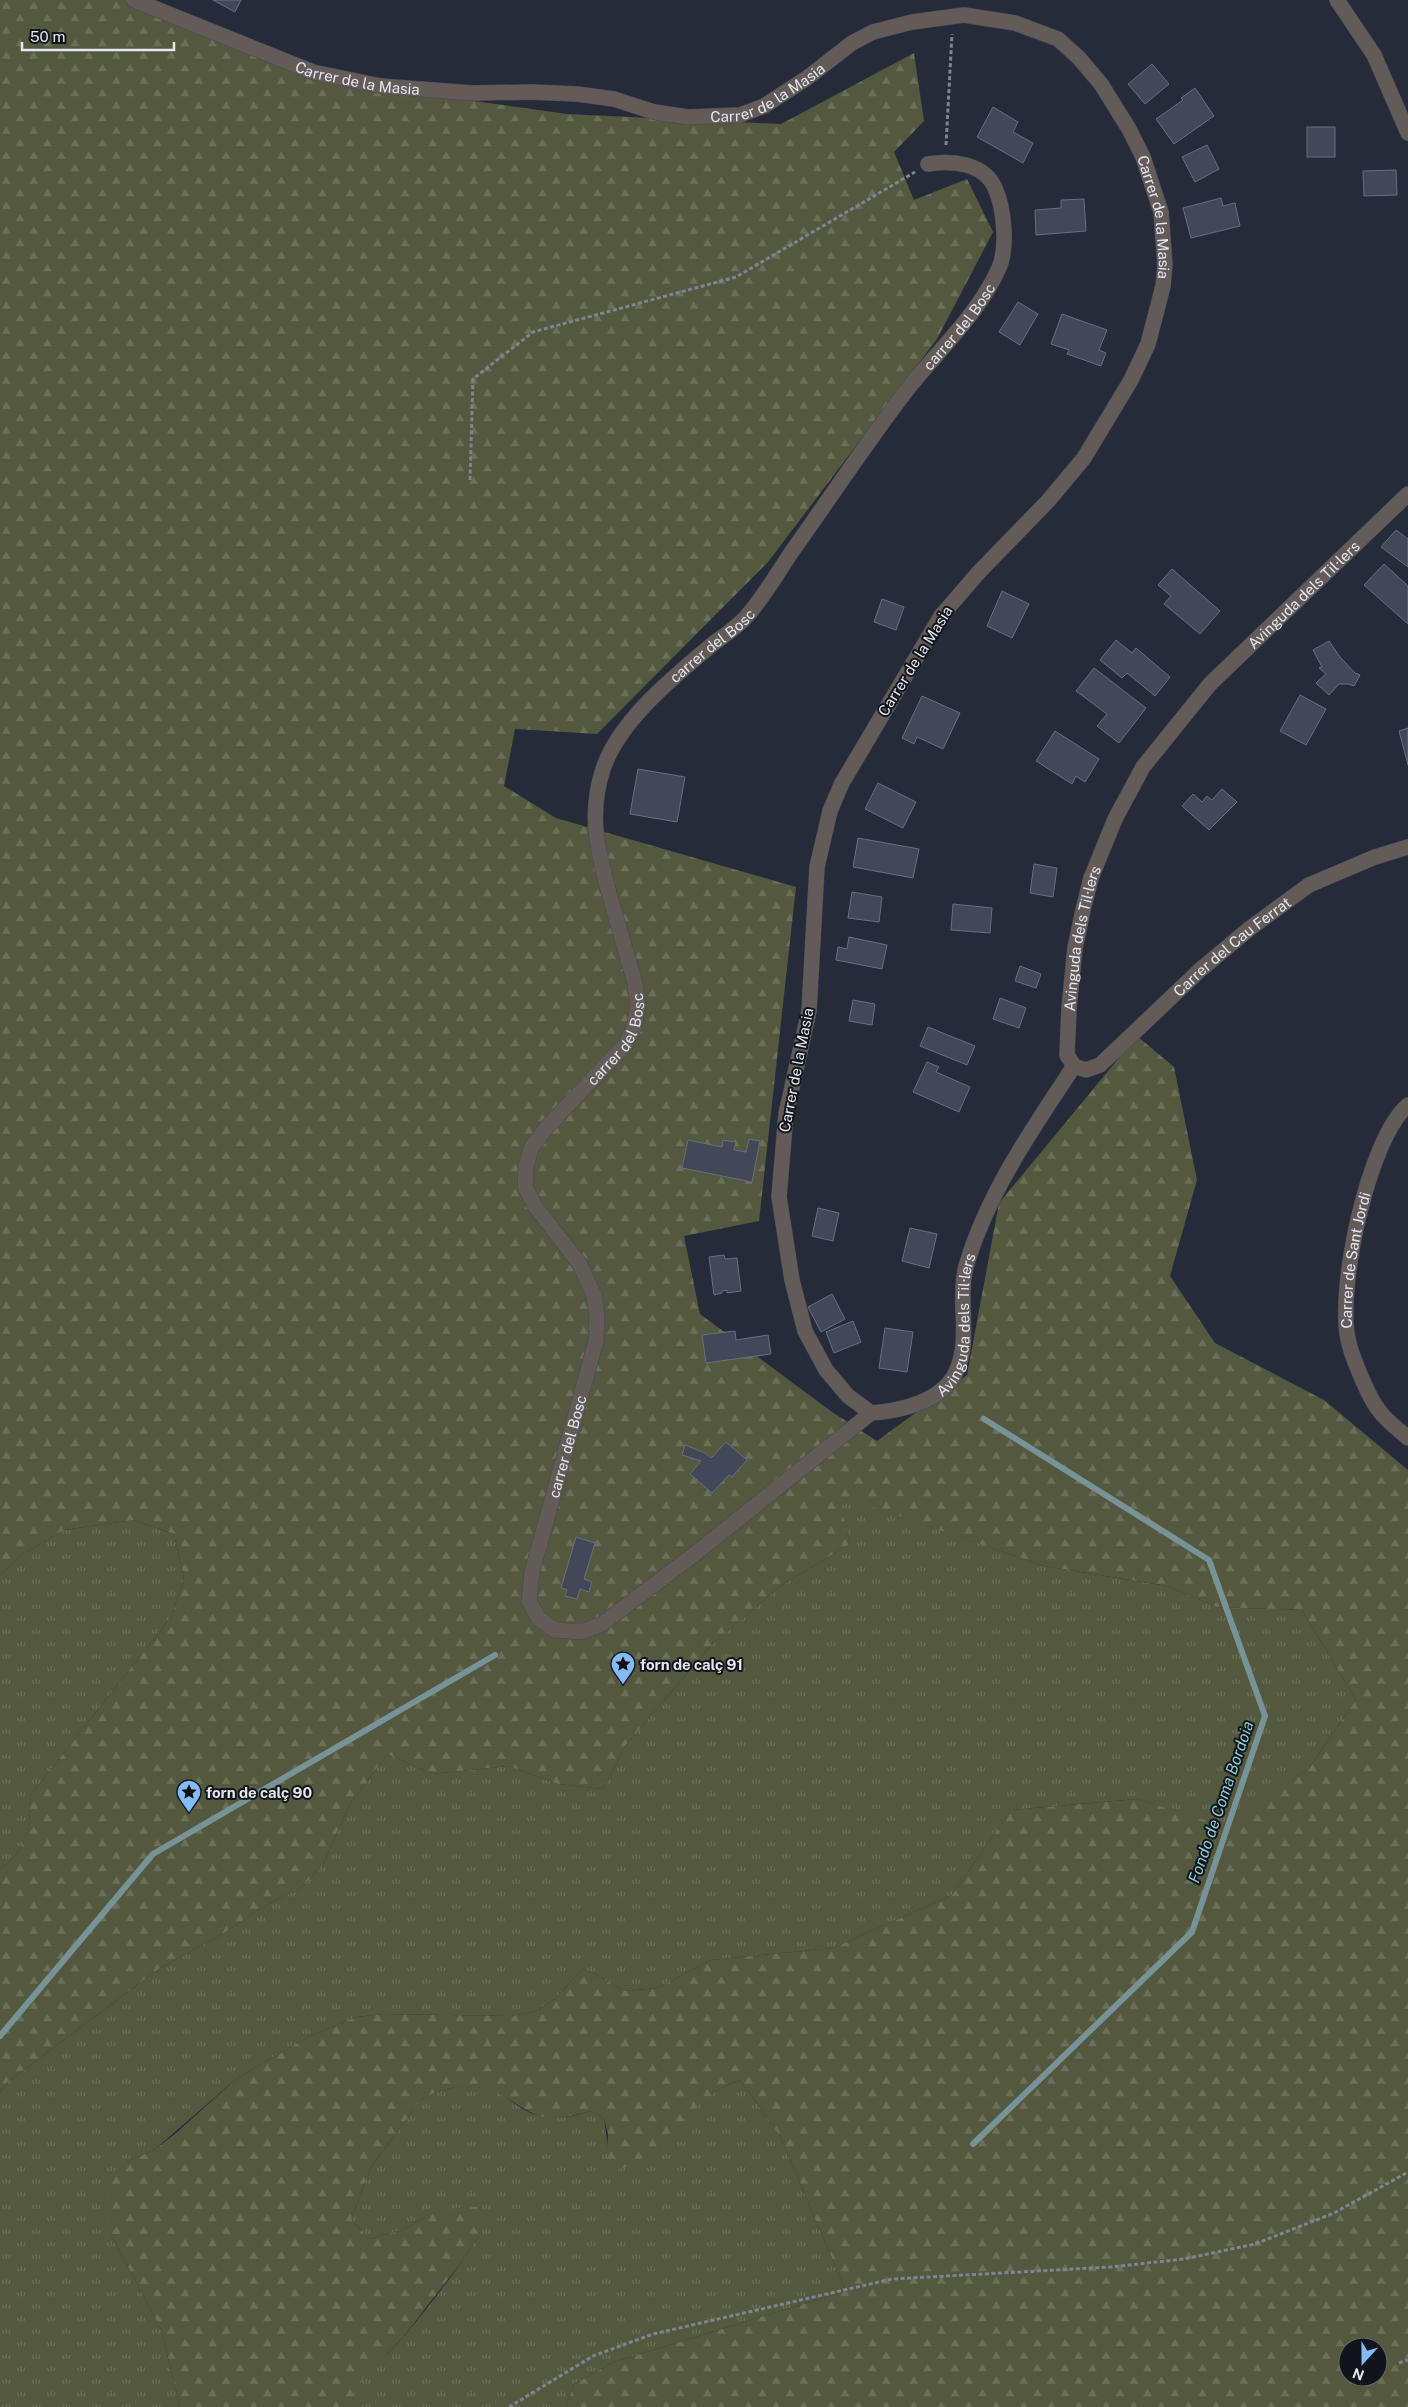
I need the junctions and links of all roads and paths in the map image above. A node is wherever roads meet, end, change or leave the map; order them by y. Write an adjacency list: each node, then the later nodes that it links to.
1 (134, 0): 3 (street, Carrer de la Masia)
2 (1337, 0): 4 (street)
3 (952, 16): 5 (path); 12 (street, Carrer de la Masia)
4 (1408, 133)
5 (945, 161): 6 (street, carrer del Bosc); 12 (street, carrer del Bosc)
6 (928, 164): 7 (path)
7 (470, 480)
8 (1407, 498): 10 (street, Avinguda dels Til·lers)
9 (1408, 846): 10 (street, Carrer del Cau Ferrat)
10 (1074, 1066): 12 (street, Avinguda dels Til·lers)
11 (1408, 1105): 13 (street, Carrer de Sant Jordi)
12 (871, 1413)
13 (1408, 1438)
14 (1408, 2172): 17 (path)
15 (1408, 2360): 16 (path)
16 (1399, 2363)
17 (509, 2407)

